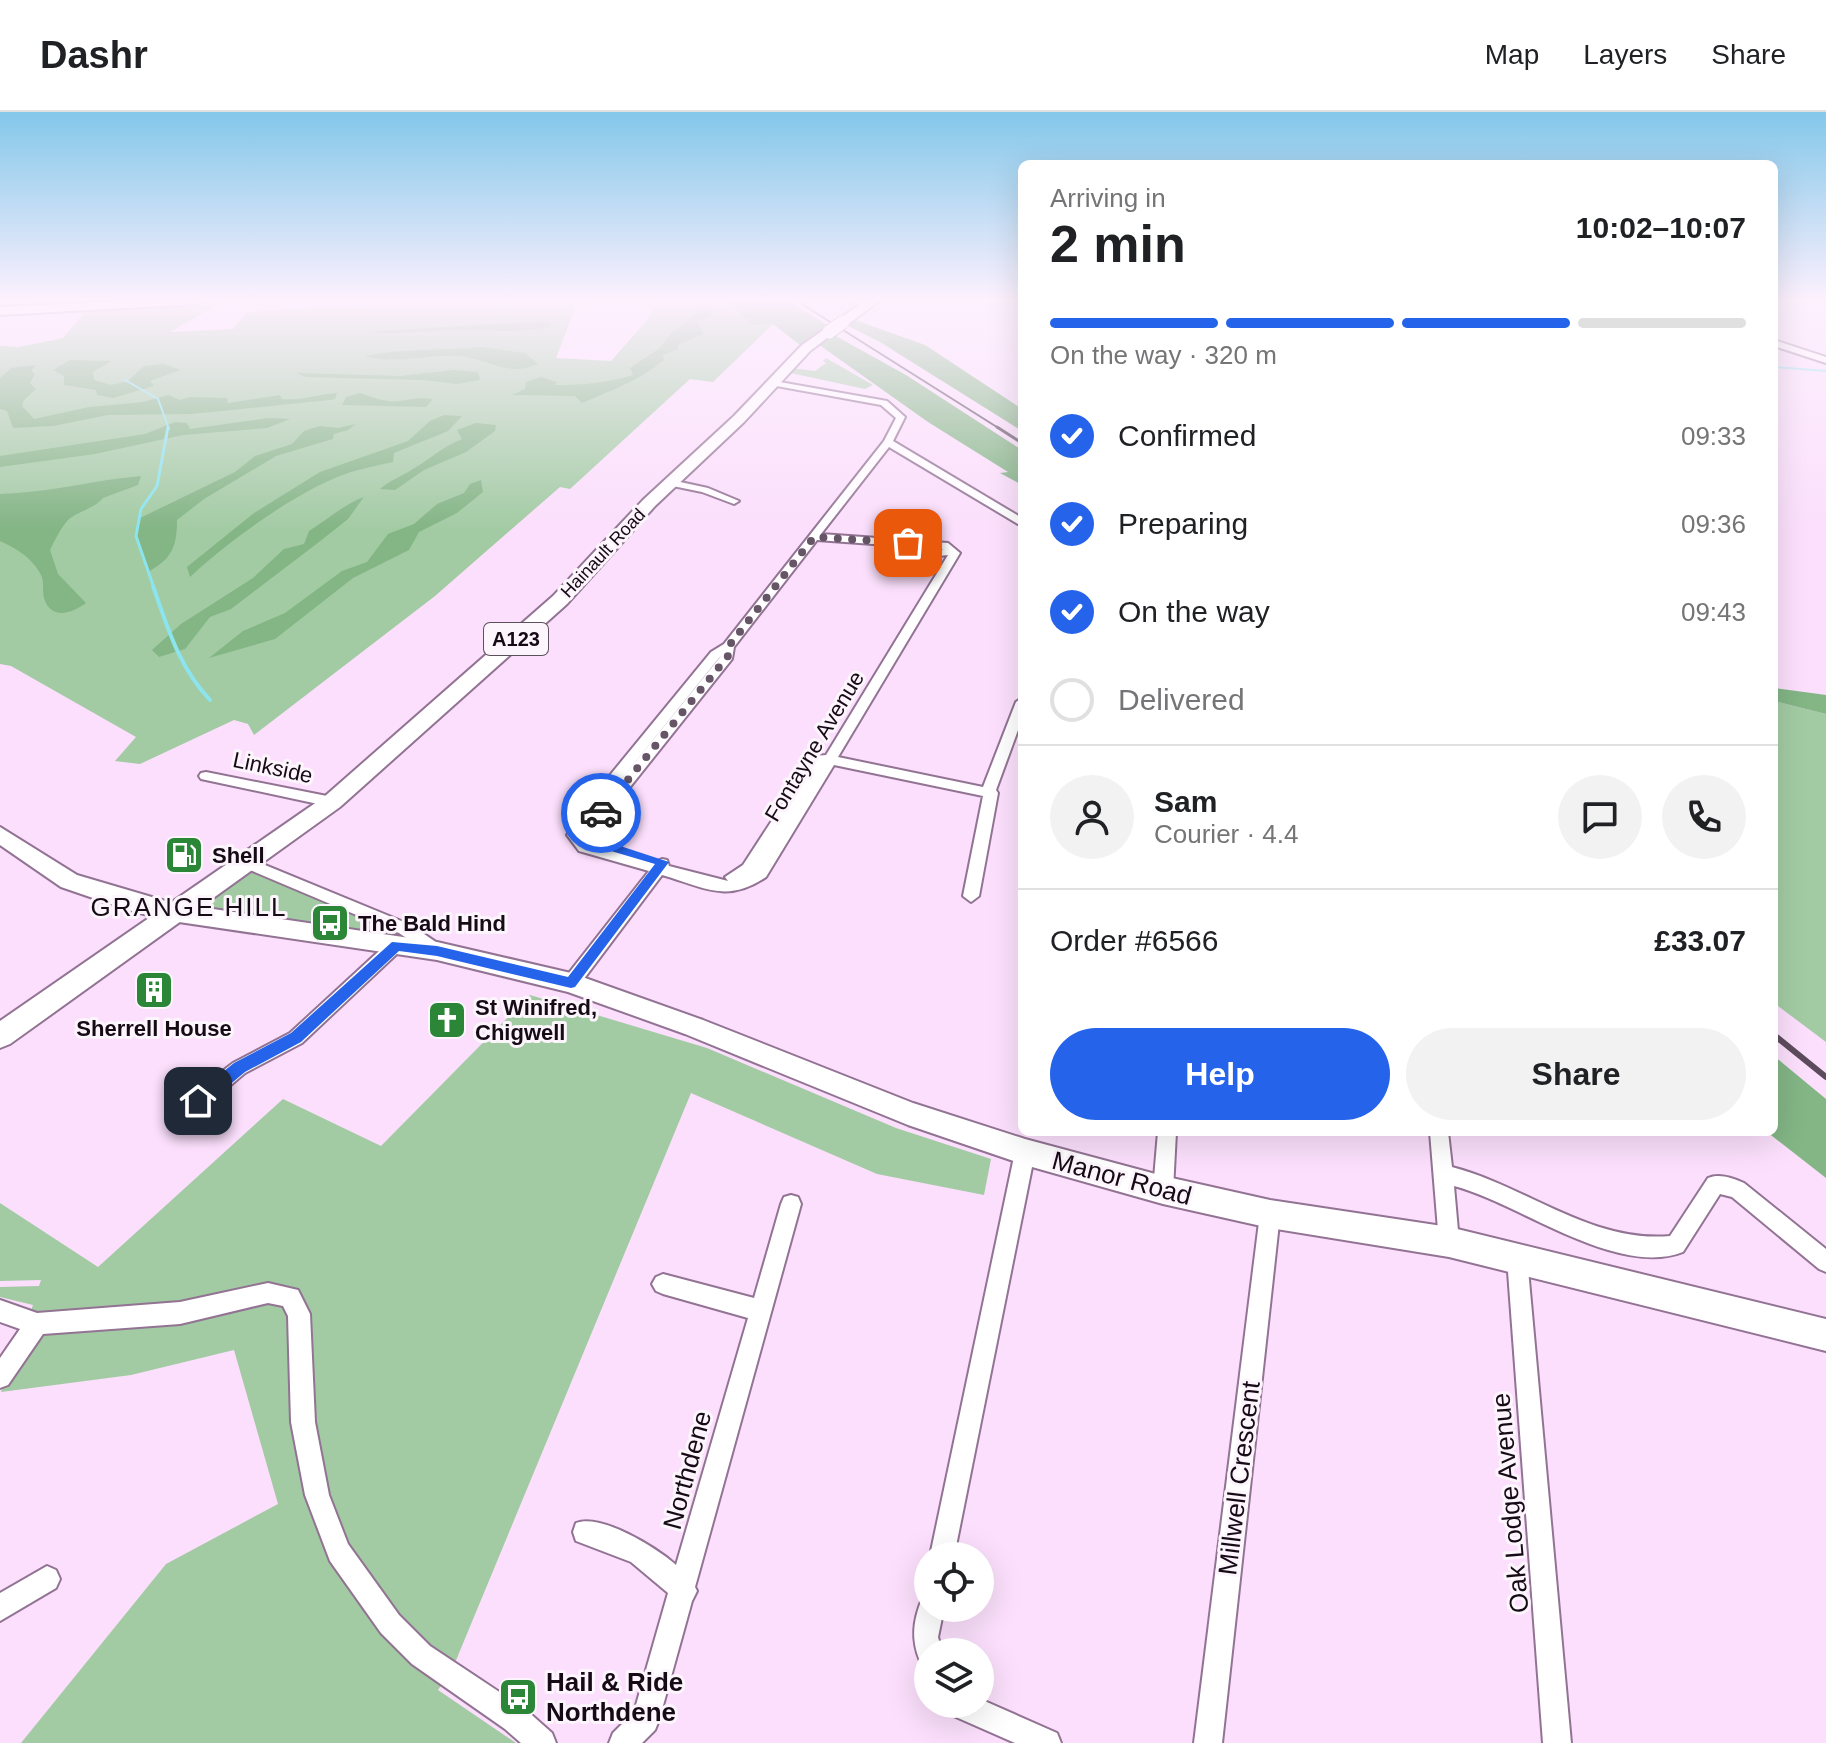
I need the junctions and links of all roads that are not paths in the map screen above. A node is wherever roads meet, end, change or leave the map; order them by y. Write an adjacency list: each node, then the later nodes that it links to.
1 (779, 377): 2 (main road, Hainault Road / A123)
2 (774, 383): 3 (street); 4 (main road, Hainault Road / A123)
3 (888, 442): 6 (street); 7 (street)
4 (671, 483): 5 (street); 12 (main road, Hainault Road / A123)
5 (734, 501)
6 (1018, 520)
7 (814, 537): 9 (street, Fontayne Avenue); 15 (street)
8 (1018, 713): 11 (street)
9 (826, 758): 11 (street); 15 (street, Fontayne Avenue)
10 (206, 776): 12 (street, Linkside)
11 (989, 792): 16 (street)
12 (332, 802): 14 (main road, Hainault Road / A123)
13 (0, 834): 17 (main road, Manor Road)
14 (248, 863): 17 (main road, Hainault Road / A123); 19 (street, Manor Road)
15 (660, 865): 20 (street)
16 (971, 896)
17 (172, 912): 18 (main road, Manor Road); 21 (main road, A123)
18 (396, 945): 19 (main road, Manor Road); 22 (street)
19 (437, 951): 20 (main road, Manor Road)
20 (571, 983): 25 (main road, Manor Road)
21 (0, 1036)
22 (198, 1101)
23 (1167, 1136): 27 (street)
24 (1439, 1136): 26 (street)
25 (1025, 1152): 27 (main road, Manor Road); 40 (street)
26 (1443, 1174): 30 (street); 32 (street)
27 (1163, 1190): 29 (main road, Manor Road)
28 (791, 1204): 34 (street, Northdene)
29 (1270, 1214): 30 (main road, Manor Road); 48 (street, Millwell Crescent)
30 (1449, 1242): 31 (main road, Manor Road)
31 (1517, 1258): 37 (main road, Manor Road); 49 (street, Oak Lodge Avenue)
32 (1826, 1262)
33 (663, 1284): 34 (street)
34 (759, 1310): 42 (street, Northdene)
35 (0, 1311): 36 (street)
36 (37, 1324): 38 (street); 45 (street)
37 (1826, 1335)
38 (0, 1377)
39 (585, 1532): 42 (street)
40 (945, 1542)
41 (47, 1579): 43 (street)
42 (684, 1591): 46 (street, Northdene)
43 (0, 1608)
44 (991, 1718): 47 (street)
45 (542, 1743)
46 (623, 1743)
47 (1047, 1743)
48 (1208, 1743)
49 (1557, 1743)

